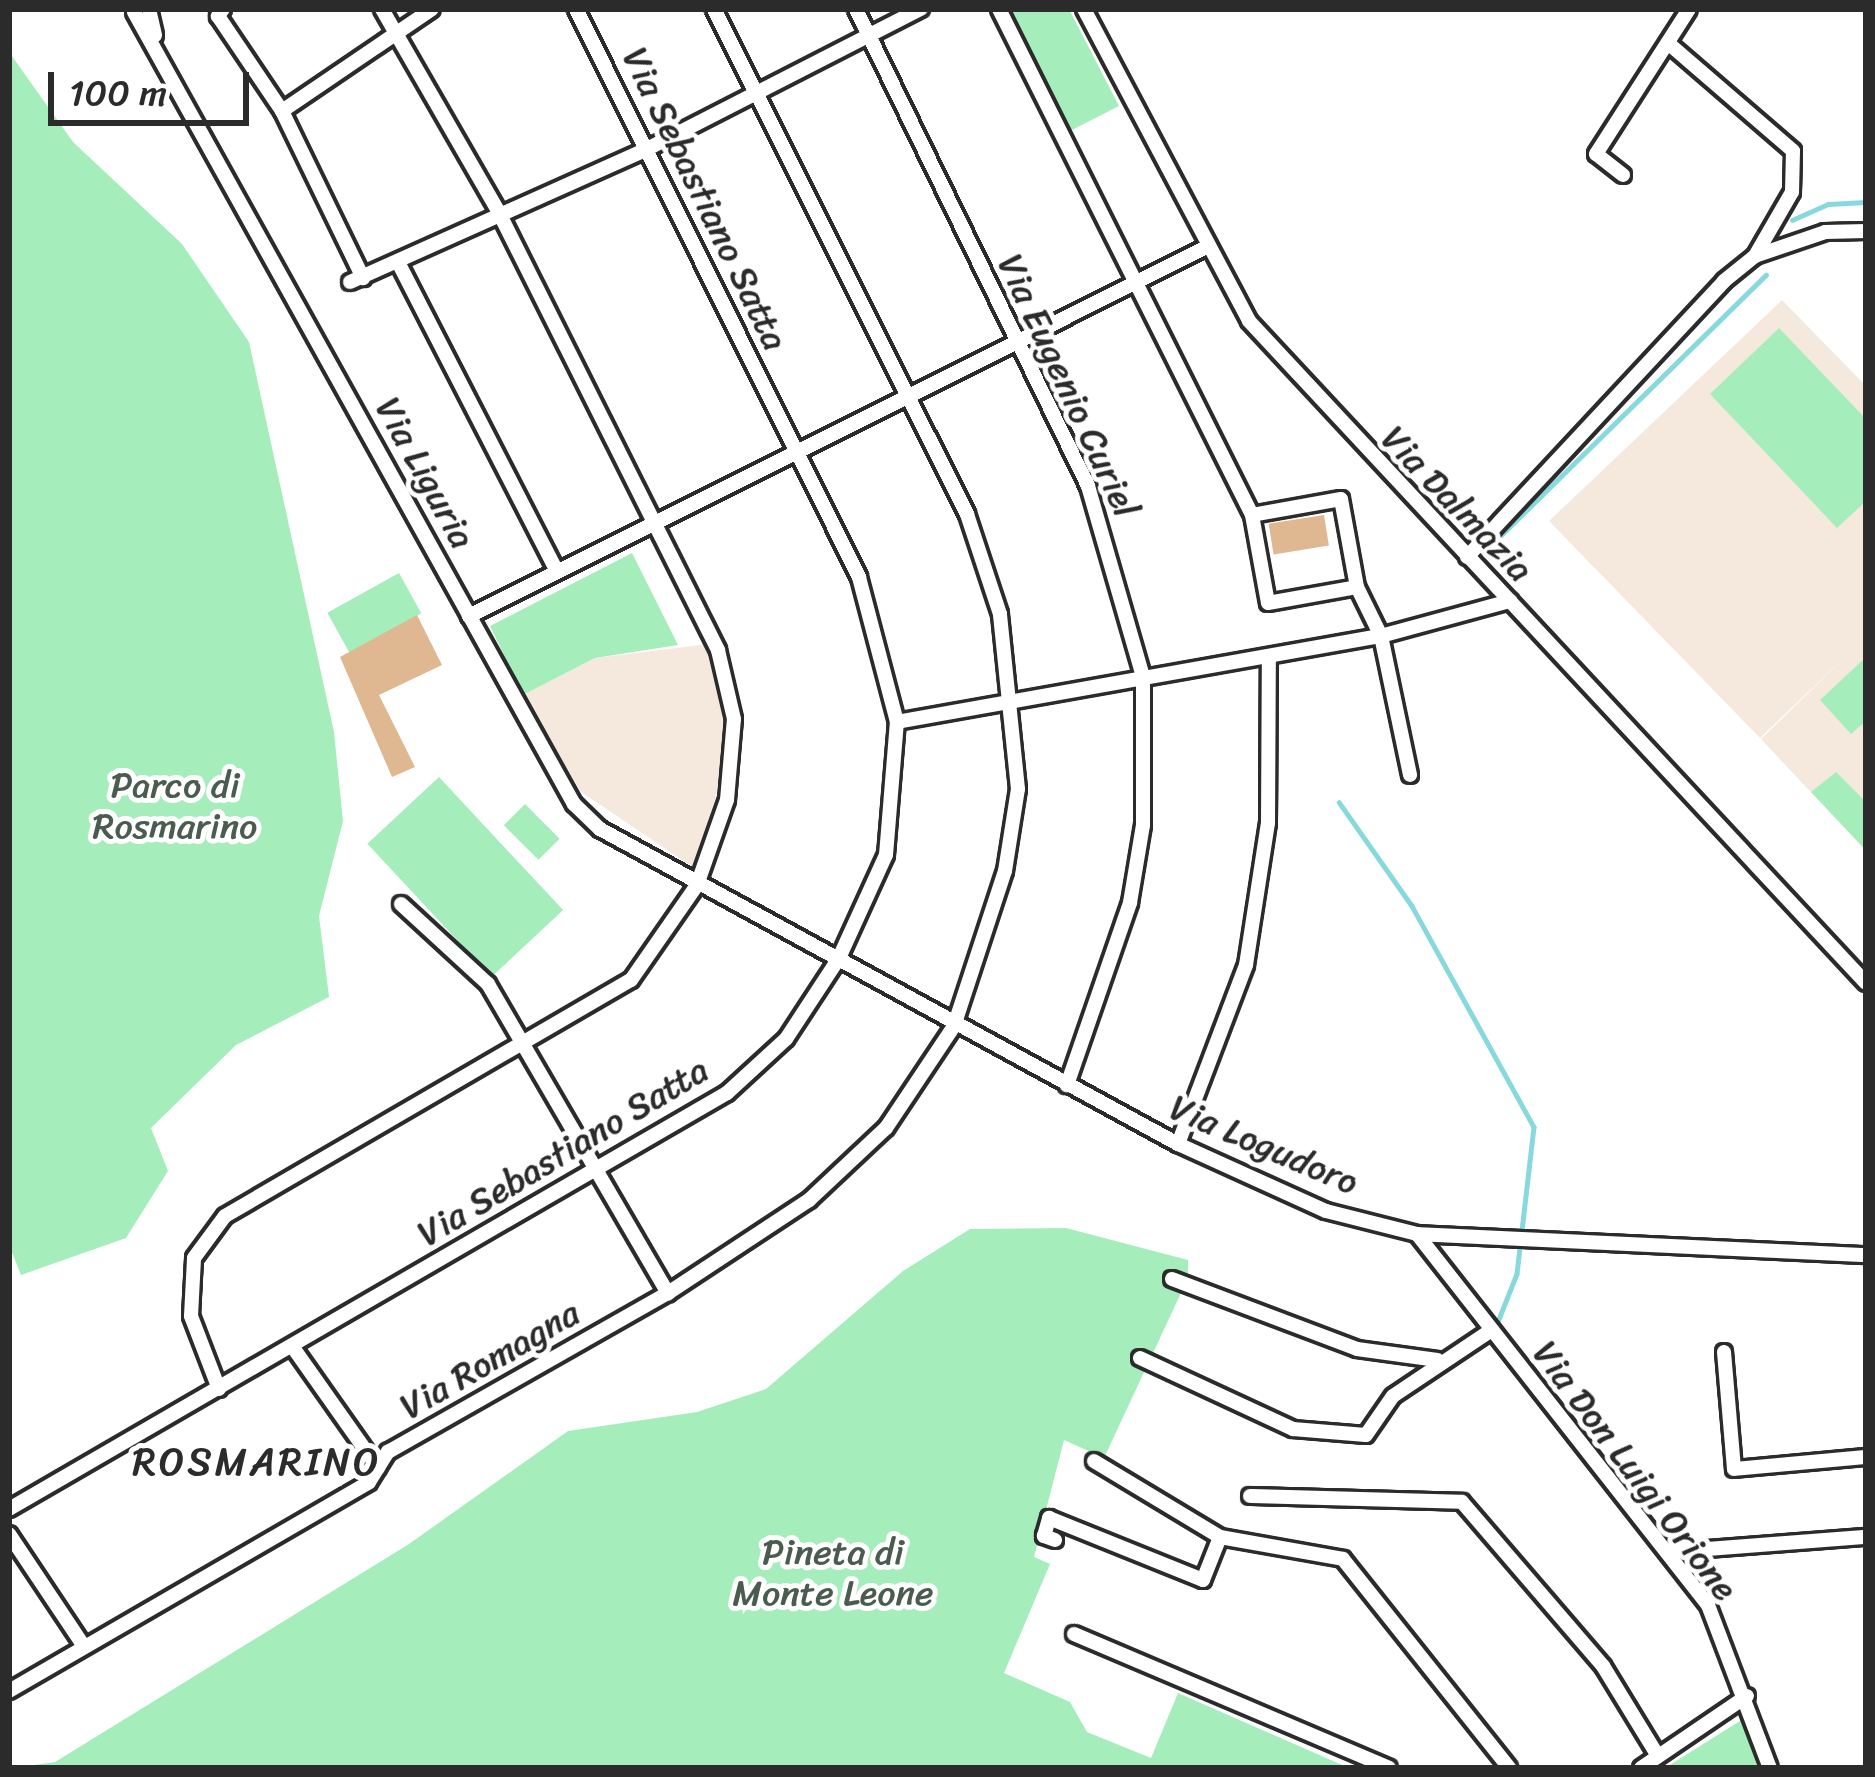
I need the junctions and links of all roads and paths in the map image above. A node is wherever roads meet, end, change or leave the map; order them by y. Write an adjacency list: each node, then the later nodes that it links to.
1 (223, 9): 16 (street)
2 (382, 9): 12 (street)
3 (432, 9): 12 (street)
4 (576, 9): 17 (street, Via Sebastiano Satta)
5 (714, 9): 15 (street, Via Romagna)
6 (856, 9): 13 (street, Via Eugenio Curiel)
7 (921, 9): 13 (street)
8 (1000, 9): 24 (street)
9 (1084, 9): 21 (street, Via Dalmazia)
10 (1688, 9): 14 (street)
11 (136, 10): 34 (street, Via Liguria)
12 (400, 31): 16 (street); 19 (street)
13 (869, 36): 15 (street); 25 (street, Via Eugenio Curiel)
14 (1668, 43): 18 (street); 22 (street)
15 (758, 92): 17 (street); 26 (street, Via Romagna)
16 (282, 111): 23 (street)
17 (645, 149): 19 (street); 27 (street, Via Sebastiano Satta)
18 (1623, 175)
19 (501, 216): 23 (street); 29 (street)
20 (1866, 231): 22 (street)
21 (1209, 246): 24 (street); 30 (street, Via Dalmazia)
22 (1755, 256): 30 (street)
23 (399, 264): 31 (street)
24 (1137, 282): 25 (street); 28 (street)
25 (1018, 342): 26 (street); 37 (street, Via Eugenio Curiel)
26 (908, 397): 27 (street); 38 (street, Via Romagna)
27 (797, 452): 29 (street); 39 (street, Via Sebastiano Satta)
28 (1252, 515): 32 (street); 32 (street)
29 (655, 523): 31 (street); 41 (street)
30 (1467, 557): 33 (street, Via Dalmazia)
31 (557, 572): 34 (street)
32 (1357, 587): 35 (street)
33 (1510, 602): 35 (street); 44 (street, Via Dalmazia)
34 (470, 616): 41 (street, Via Liguria)
35 (1381, 636): 36 (street); 40 (street)
36 (1269, 656): 37 (street); 48 (street)
37 (1143, 677): 38 (street); 47 (street, Via Eugenio Curiel)
38 (1012, 702): 39 (street); 45 (street, Via Romagna)
39 (897, 722): 43 (street, Via Sebastiano Satta)
40 (1410, 775)
41 (697, 885): 43 (street, Via Logudoro); 46 (street)
42 (401, 904): 46 (street)
43 (839, 958): 45 (street, Via Logudoro); 49 (street, Via Sebastiano Satta)
44 (1866, 983)
45 (954, 1025): 47 (street, Via Logudoro); 53 (street, Via Romagna)
46 (523, 1048): 49 (street); 59 (street)
47 (1067, 1085): 48 (street, Via Logudoro)
48 (1178, 1144): 50 (street, Via Logudoro)
49 (594, 1171): 53 (street); 55 (street, Via Sebastiano Satta)
50 (1417, 1234): 51 (street, Via Logudoro); 54 (street, Via Don Luigi Orione)
51 (1866, 1255)
52 (1172, 1279): 58 (street)
53 (668, 1293): 62 (street, Via Romagna)
54 (1490, 1331): 58 (street); 69 (street, Via Don Luigi Orione)
55 (292, 1346): 59 (street, Via Sebastiano Satta); 62 (street)
56 (1724, 1352): 60 (street)
57 (1140, 1358): 58 (street)
58 (1437, 1360)
59 (219, 1389): 64 (street, Via Sebastiano Satta)
60 (1866, 1457)
61 (1094, 1461): 66 (street)
62 (377, 1468): 71 (street, Via Romagna)
63 (1250, 1496): 74 (street)
64 (9, 1509)
65 (9, 1534): 71 (street)
66 (1220, 1537): 68 (street); 76 (street)
67 (1866, 1537): 69 (street)
68 (1055, 1540)
69 (1669, 1552): 73 (street, Via Don Luigi Orione)
70 (1074, 1634): 75 (street)
71 (83, 1645): 72 (street, Via Romagna)
72 (9, 1691)
73 (1747, 1696): 74 (street); 78 (street, Via Don Luigi Orione)
74 (1658, 1756): 77 (street)
75 (1389, 1768)
76 (1509, 1768)
77 (1641, 1768)
78 (1770, 1768)

